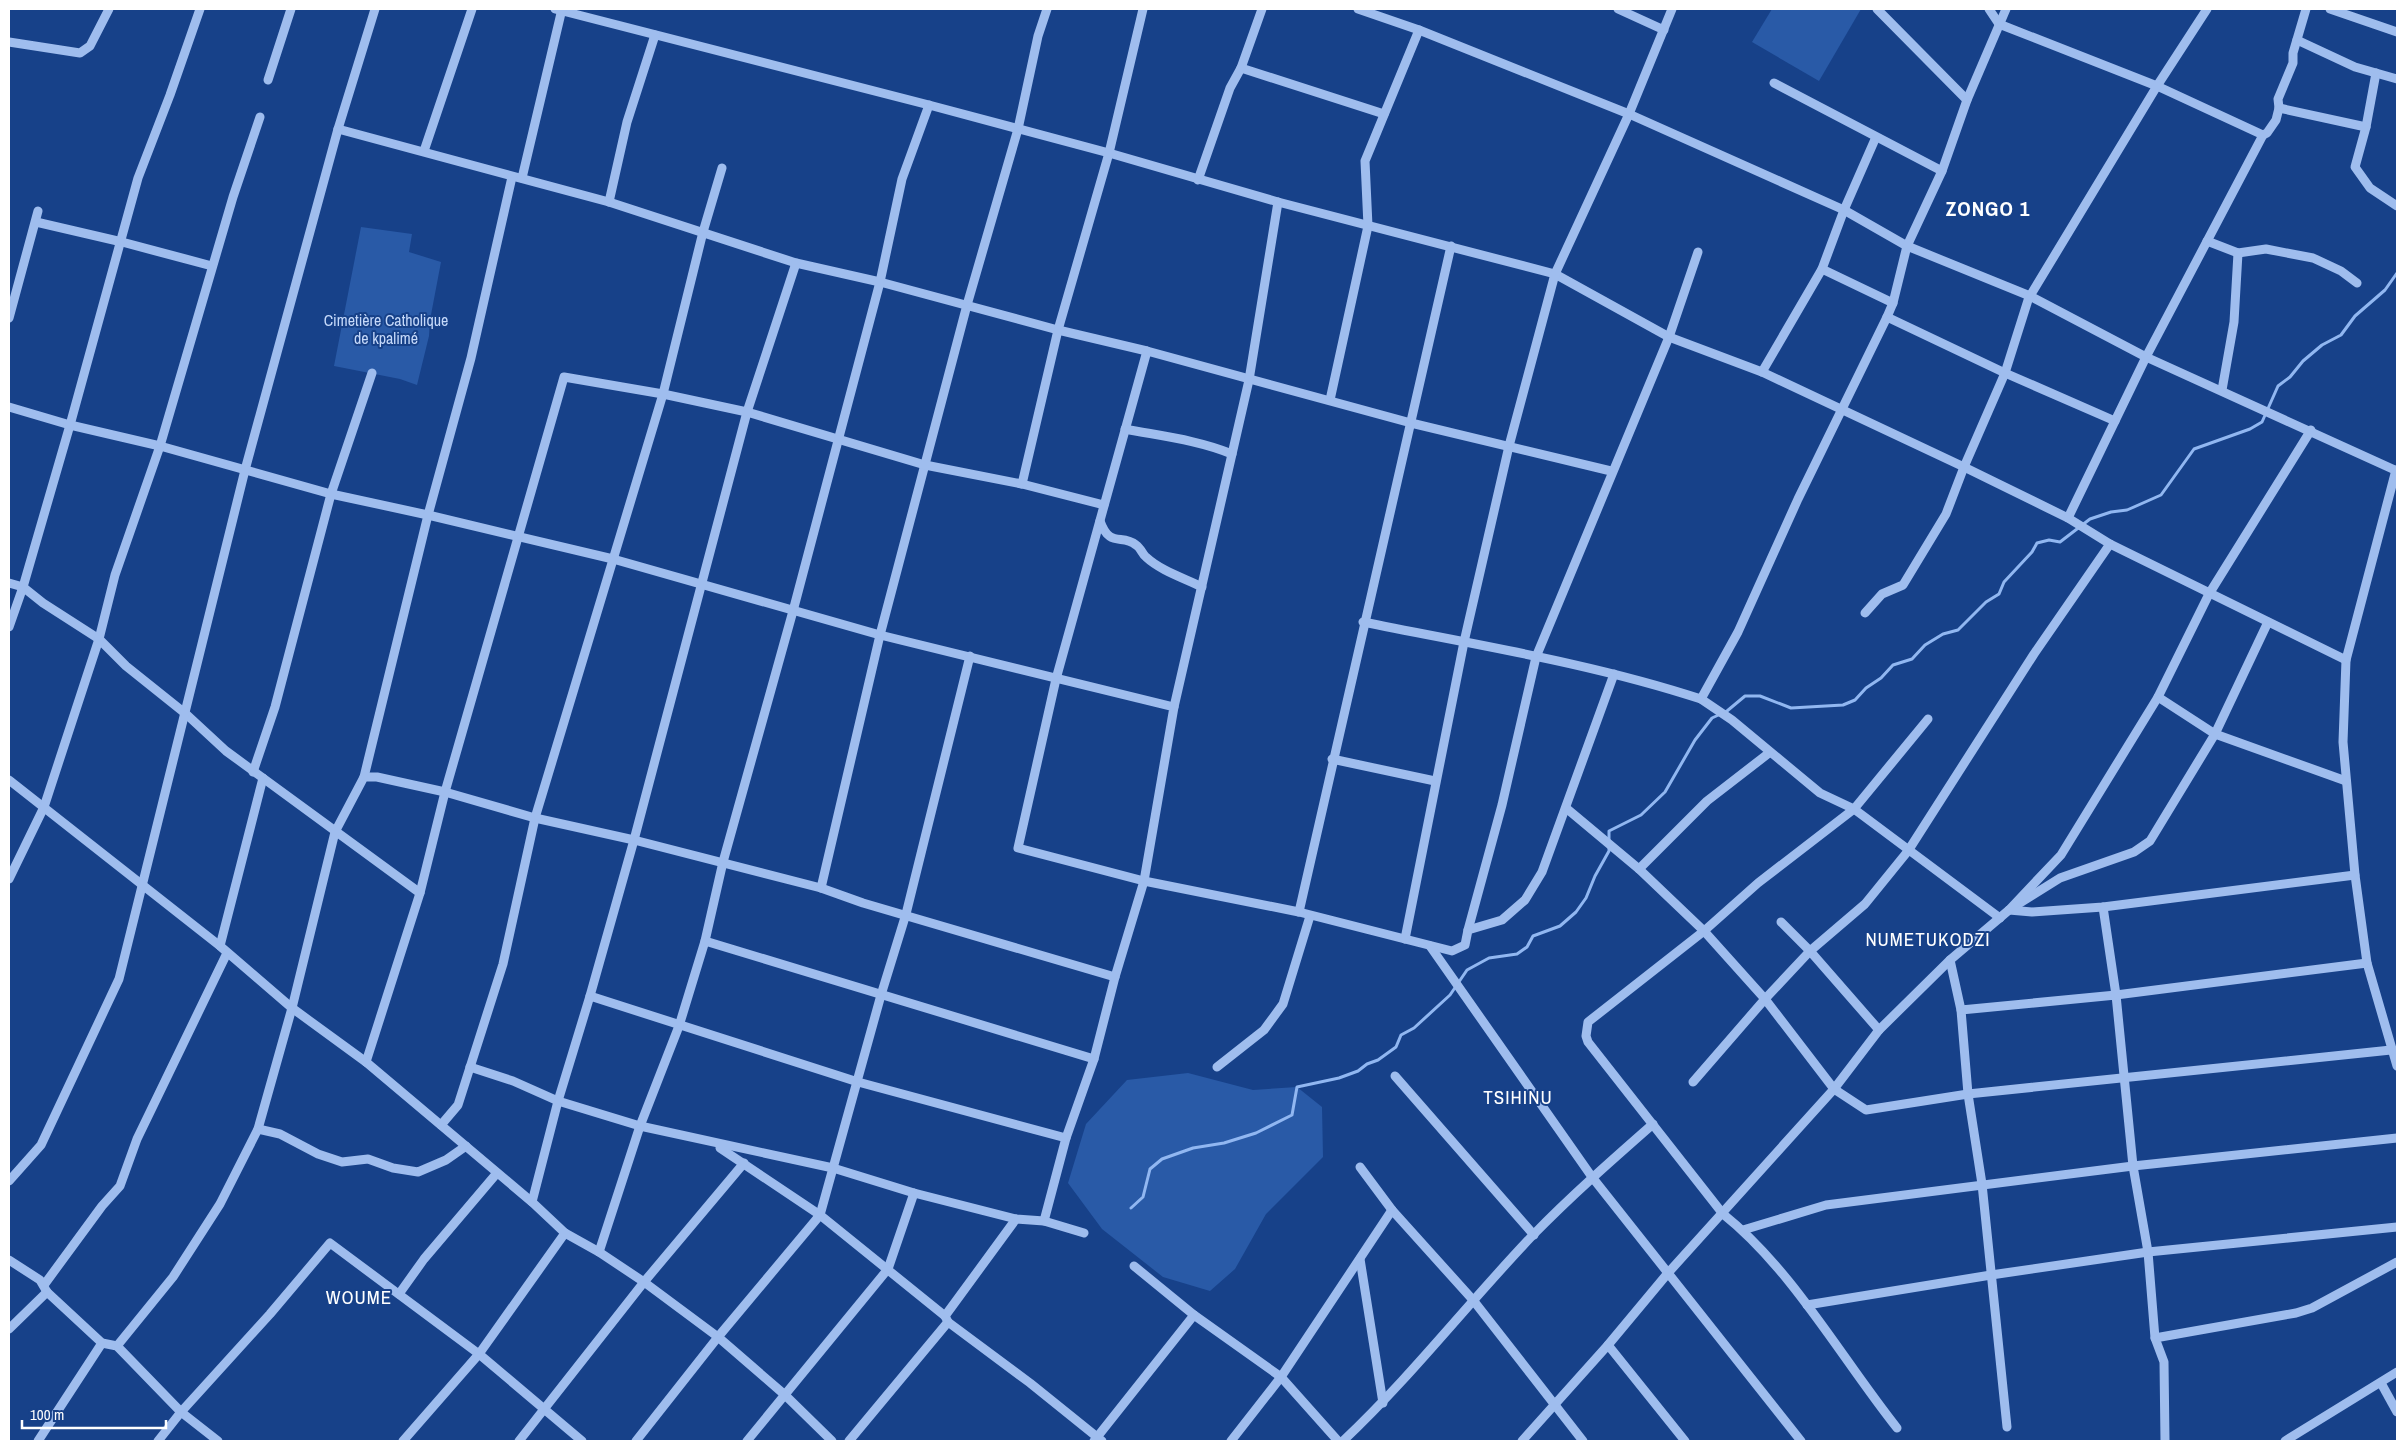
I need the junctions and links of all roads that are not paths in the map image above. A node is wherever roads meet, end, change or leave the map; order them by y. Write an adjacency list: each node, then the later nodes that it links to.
1 (109, 9): 25 (street)
2 (200, 9): 59 (street)
3 (291, 9): 29 (street)
4 (375, 9): 39 (street)
5 (472, 9): 43 (street)
6 (1047, 9): 40 (street)
7 (1143, 9): 44 (street)
8 (1262, 9): 26 (street)
9 (1358, 9): 20 (street)
10 (1618, 9): 21 (street)
11 (1672, 9): 21 (street)
12 (1877, 9): 32 (street)
13 (1989, 9): 19 (street)
14 (2006, 9): 19 (street)
15 (2207, 9): 31 (street)
16 (2306, 9): 24 (street)
17 (2330, 9): 22 (street)
18 (560, 10): 23 (street); 48 (street)
19 (1998, 24): 31 (street); 32 (street)
20 (1419, 30): 35 (street); 36 (street)
21 (1664, 30): 36 (street)
22 (2397, 32)
23 (655, 35): 33 (street); 50 (street)
24 (2297, 40): 27 (street); 34 (street)
25 (9, 42)
26 (1241, 68): 35 (street); 49 (street)
27 (2376, 73): 28 (street); 38 (street)
28 (2397, 79)
29 (268, 80)
30 (1774, 83): 42 (street)
31 (2157, 86): 41 (street); 70 (street)
32 (1967, 100): 46 (street)
33 (930, 105): 40 (street); 68 (street)
34 (2279, 108): 38 (street); 41 (street)
35 (1384, 114): 56 (street)
36 (1628, 114): 53 (street); 67 (street)
37 (260, 117): 65 (street)
38 (2366, 127): 52 (street)
39 (338, 129): 43 (street); 100 (street)
40 (1018, 129): 44 (street); 72 (street)
41 (2262, 135): 58 (street)
42 (1876, 137): 46 (street); 53 (street)
43 (424, 151): 47 (street)
44 (1109, 153): 49 (street); 75 (street)
45 (722, 168): 57 (street)
46 (1942, 171): 61 (street)
47 (512, 177): 48 (street); 106 (street)
48 (522, 178): 50 (street)
49 (1198, 180): 51 (street)
50 (609, 202): 57 (street)
51 (1278, 202): 56 (street); 82 (street)
52 (2397, 206)
53 (1844, 210): 61 (street); 66 (street)
54 (38, 211): 55 (street)
55 (36, 222): 59 (street); 74 (street)
56 (1368, 226): 60 (street); 85 (street)
57 (703, 232): 64 (street); 84 (street)
58 (2207, 241): 63 (street); 78 (street)
59 (122, 242): 65 (street); 91 (street)
60 (1451, 246): 67 (street); 90 (street)
61 (1907, 246): 70 (street); 71 (street)
62 (1698, 252): 76 (street)
63 (2238, 253): 69 (street); 83 (street)
64 (796, 263): 68 (street); 88 (street)
65 (212, 266): 95 (street)
66 (1822, 269): 71 (street); 79 (street)
67 (1555, 274): 76 (street); 96 (street)
68 (880, 282): 72 (street); 94 (street)
69 (2358, 283)
70 (2029, 297): 78 (street); 81 (street)
71 (1893, 303): 73 (street)
72 (967, 305): 75 (street); 98 (street)
73 (1887, 317): 81 (street); 87 (street)
74 (9, 318)
75 (1058, 330): 77 (street); 103 (street)
76 (1669, 337): 79 (street); 101 (street)
77 (1147, 350): 82 (street); 92 (street)
78 (2146, 357): 83 (street); 89 (street)
79 (1762, 372): 87 (street)
80 (372, 373): 104 (street)
81 (2005, 373): 89 (street); 99 (street)
82 (1249, 380): 85 (street); 97 (street)
83 (2222, 390): 93 (street)
84 (663, 394): 88 (street); 109 (street); 111 (street)
85 (1330, 400): 90 (street)
86 (9, 407): 91 (street)
87 (1840, 410): 99 (street); 131 (street)
88 (747, 412): 94 (street); 113 (street)
89 (2115, 421): 107 (street)
90 (1411, 423): 96 (street); 119 (street)
91 (70, 425): 95 (street); 114 (street)
92 (1125, 429): 97 (street); 105 (street)
93 (2311, 430): 102 (street); 116 (street)
94 (837, 439): 98 (street); 117 (street)
95 (160, 446): 100 (street); 123 (street)
96 (1509, 446): 101 (street); 124 (street)
97 (1232, 454): 115 (street)
98 (925, 465): 103 (street); 122 (street)
99 (1964, 467): 107 (street); 118 (street)
100 (245, 470): 104 (street); 133 (street)
101 (1612, 471): 126 (street)
102 (2397, 471): 127 (street)
103 (1022, 484): 105 (street)
104 (331, 494): 106 (street); 138 (street)
105 (1104, 505): 108 (street)
106 (428, 515): 109 (street); 139 (street)
107 (2068, 518): 110 (street)
108 (1100, 521): 115 (street); 129 (street)
109 (519, 537): 111 (street); 144 (street)
110 (2110, 544): 116 (street); 151 (street)
111 (613, 559): 113 (street); 148 (street)
112 (9, 583): 114 (street)
113 (702, 584): 117 (street); 150 (street)
114 (23, 587): 121 (street); 123 (street)
115 (1202, 587): 132 (street)
116 (2209, 594): 120 (street); 130 (street)
117 (794, 610): 122 (street); 152 (street)
118 (1865, 613)
119 (1363, 622): 124 (street); 137 (street)
120 (2268, 622): 127 (street); 135 (street)
121 (9, 627)
122 (880, 635): 125 (street); 158 (street)
123 (99, 639): 133 (street); 145 (street)
124 (1464, 642): 126 (street); 142 (street)
125 (970, 656): 129 (street); 163 (street)
126 (1536, 657): 128 (street); 167 (street)
127 (2346, 660): 143 (street)
128 (1614, 674): 131 (street); 146 (street)
129 (1056, 679): 132 (street); 156 (street)
130 (2158, 697): 135 (street); 161 (street)
131 (1700, 699): 136 (street)
132 (1174, 707): 156 (street)
133 (186, 714): 138 (street); 157 (street)
134 (1928, 719): 147 (street)
135 (2215, 734): 143 (street); 161 (street)
136 (1769, 753): 147 (street); 153 (street)
137 (1332, 759): 142 (street); 162 (street)
138 (253, 772): 140 (street)
139 (364, 776): 144 (street); 149 (street)
140 (263, 778): 149 (street); 172 (street)
141 (9, 780): 145 (street)
142 (1435, 781): 169 (street)
143 (2346, 781): 154 (street)
144 (445, 792): 148 (street); 159 (street)
145 (44, 807): 155 (street); 157 (street)
146 (1566, 808): 153 (street); 167 (street)
147 (1854, 809): 151 (street); 168 (street)
148 (535, 818): 150 (street); 189 (street)
149 (336, 832): 159 (street); 181 (street)
150 (634, 840): 152 (street); 179 (street)
151 (1908, 851): 165 (street); 173 (street)
152 (723, 862): 158 (street); 170 (street)
153 (1639, 869): 168 (street)
154 (2355, 874): 160 (street); 175 (street)
155 (9, 879)
156 (1144, 880): 162 (street); 176 (street)
157 (142, 886): 172 (street); 212 (street)
158 (821, 888): 163 (street)
159 (420, 894): 187 (street)
160 (2103, 907): 161 (street); 178 (street)
161 (2009, 910): 165 (street)
162 (1299, 912): 164 (street)
163 (906, 914): 176 (street); 177 (street)
164 (1310, 916): 169 (street); 190 (street)
165 (2000, 918): 174 (street)
166 (1781, 922): 173 (street)
167 (1468, 930): 171 (street)
168 (1704, 931): 180 (street); 198 (street)
169 (1405, 939): 171 (street)
170 (705, 940): 177 (street); 183 (street)
171 (1430, 946): 211 (street)
172 (223, 950): 181 (street); 236 (street)
173 (1810, 951): 180 (street); 184 (street)
174 (1950, 960): 182 (street); 184 (street)
175 (2367, 963): 178 (street); 185 (street)
176 (1115, 977): 186 (street)
177 (881, 995): 186 (street); 193 (street)
178 (2116, 995): 182 (street); 192 (street)
179 (590, 996): 183 (street); 197 (street)
180 (1765, 999): 194 (street); 195 (street)
181 (292, 1008): 187 (street); 201 (street)
182 (1961, 1010): 196 (street)
183 (679, 1026): 193 (street); 200 (street)
184 (1879, 1030): 195 (street)
185 (2391, 1050): 188 (street); 192 (street)
186 (1094, 1059): 202 (street)
187 (366, 1062): 199 (street)
188 (2397, 1066)
189 (470, 1067): 197 (street); 199 (street)
190 (1217, 1067)
191 (1395, 1076): 225 (street)
192 (2122, 1078): 196 (street); 207 (street)
193 (858, 1082): 202 (street); 209 (street)
194 (1693, 1082)
195 (1834, 1088): 196 (street); 217 (street)
196 (1968, 1094): 213 (street)
197 (558, 1101): 200 (street); 215 (street)
198 (1653, 1124): 211 (street); 217 (street)
199 (441, 1125): 205 (street)
200 (640, 1126): 204 (street); 226 (street)
201 (258, 1129): 205 (street); 246 (street)
202 (1066, 1138): 220 (street)
203 (2397, 1138): 207 (street)
204 (714, 1144): 206 (street); 209 (street)
205 (466, 1146): 210 (street)
206 (744, 1162): 218 (street); 235 (street)
207 (2133, 1166): 213 (street); 227 (street)
208 (1360, 1167): 216 (street)
209 (833, 1168): 214 (street); 218 (street)
210 (497, 1173): 215 (street); 237 (street)
211 (1592, 1177): 225 (street); 233 (street)
212 (9, 1181)
213 (1982, 1184): 222 (street); 234 (street)
214 (914, 1193): 219 (street); 232 (street)
215 (532, 1202): 224 (street)
216 (1392, 1210): 228 (street); 238 (street)
217 (1723, 1214): 222 (street); 233 (street)
218 (820, 1215): 232 (street); 243 (street)
219 (1016, 1219): 220 (street); 241 (street)
220 (1044, 1221): 223 (street)
221 (2397, 1227): 227 (street)
222 (1743, 1230): 239 (street)
223 (1084, 1232)
224 (565, 1233): 226 (street); 248 (street)
225 (1534, 1235): 238 (street)
226 (599, 1252): 235 (street)
227 (2148, 1252): 234 (street); 244 (street)
228 (1360, 1259): 250 (street); 253 (street)
229 (9, 1260): 236 (street)
230 (2397, 1262): 244 (street)
231 (1134, 1266): 240 (street)
232 (888, 1269): 241 (street); 252 (street)
233 (1668, 1272): 247 (street); 277 (street)
234 (1991, 1274): 239 (street); 258 (street)
235 (644, 1282): 243 (street); 255 (street)
236 (46, 1289): 242 (street); 245 (street)
237 (398, 1294): 248 (street); 256 (street)
238 (1474, 1300): 253 (street); 254 (street)
239 (1806, 1305): 259 (street)
240 (1194, 1315): 250 (street); 260 (street)
241 (946, 1319): 260 (street); 270 (street)
242 (9, 1329)
243 (718, 1337): 252 (street); 267 (street)
244 (2155, 1338): 278 (street)
245 (102, 1343): 246 (street); 261 (street)
246 (117, 1346): 256 (street)
247 (1608, 1346): 254 (street); 276 (street)
248 (479, 1354): 255 (street); 264 (street)
249 (2397, 1372): 251 (street)
250 (1281, 1377): 271 (street); 272 (street)
251 (2381, 1383): 257 (street); 279 (street)
252 (785, 1395): 268 (street); 269 (street)
253 (1384, 1403): 273 (street)
254 (1554, 1405): 274 (street); 275 (street)
255 (545, 1409): 265 (street); 266 (street)
256 (181, 1412): 262 (street); 263 (street)
257 (2397, 1412)
258 (2007, 1427)
259 (1897, 1428)
260 (1098, 1440)
261 (38, 1441)
262 (158, 1441)
263 (218, 1441)
264 (403, 1441)
265 (519, 1441)
266 (582, 1441)
267 (636, 1441)
268 (747, 1441)
269 (832, 1441)
270 (849, 1441)
271 (1231, 1441)
272 (1338, 1441)
273 (1343, 1441)
274 (1522, 1441)
275 (1583, 1441)
276 (1685, 1441)
277 (1801, 1441)
278 (2165, 1441)
279 (2285, 1441)

